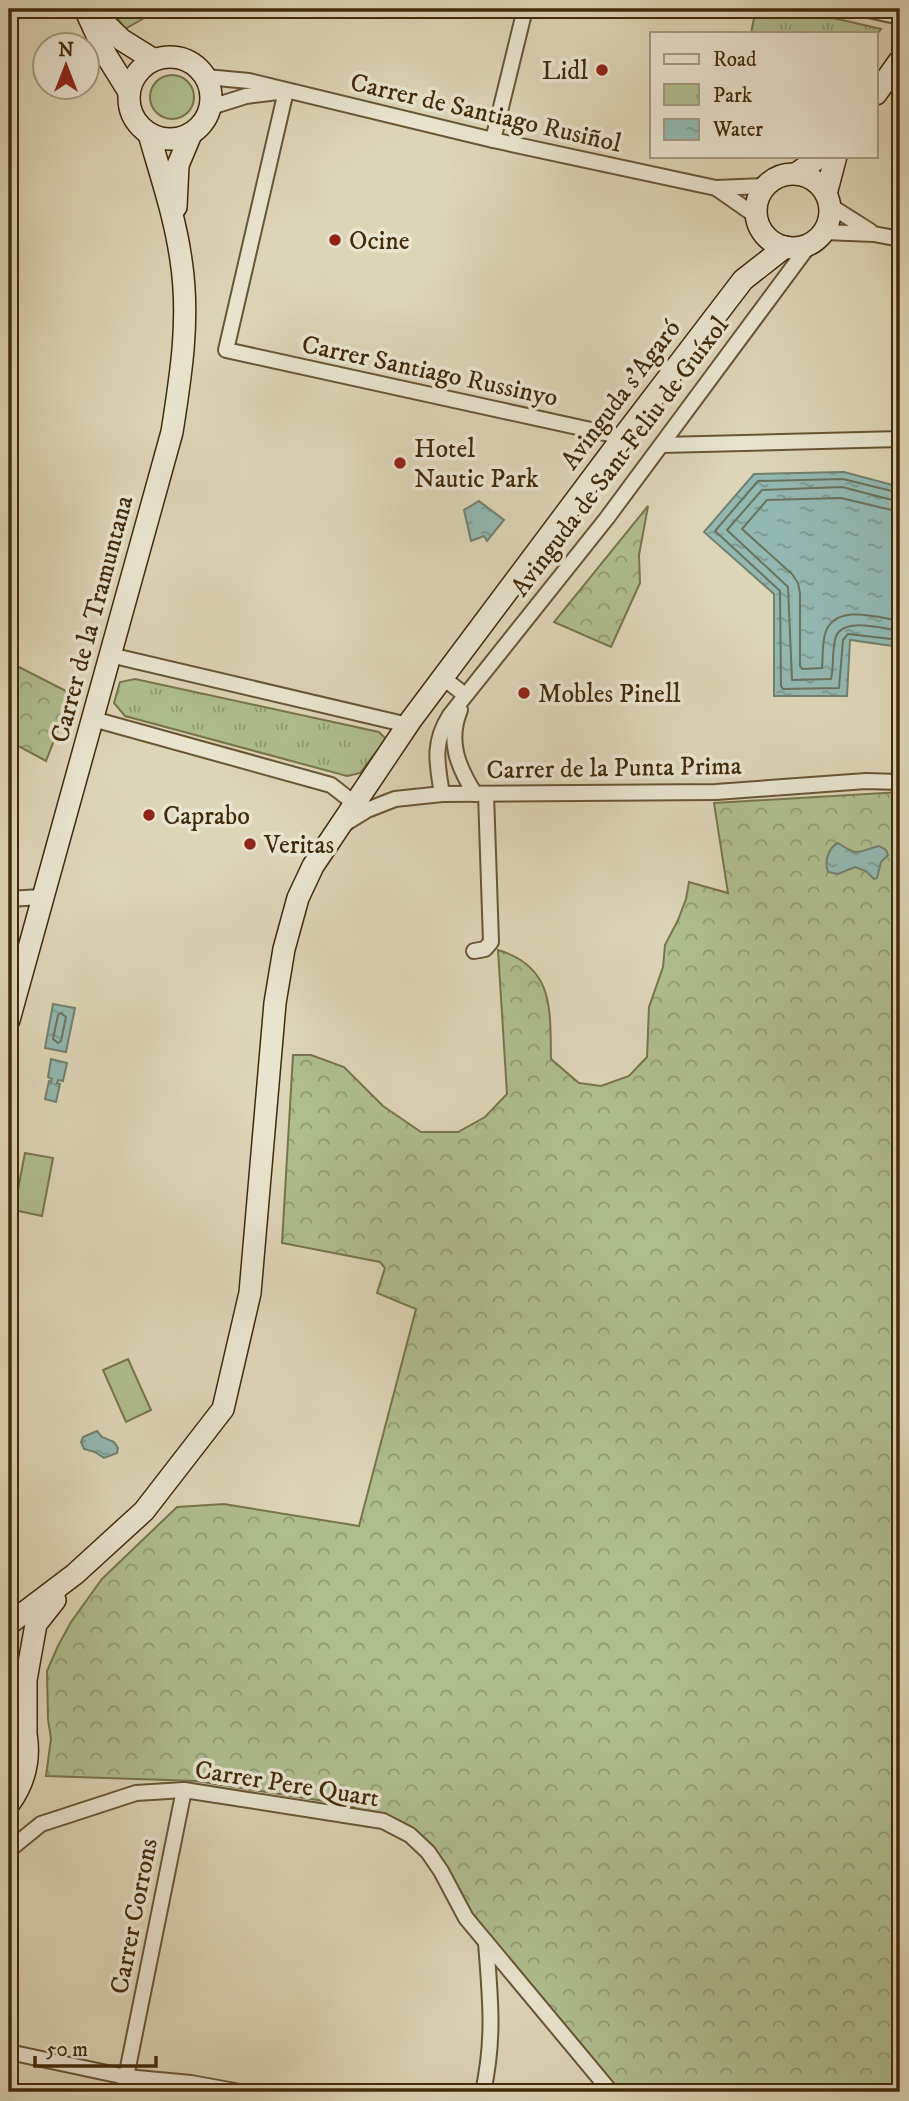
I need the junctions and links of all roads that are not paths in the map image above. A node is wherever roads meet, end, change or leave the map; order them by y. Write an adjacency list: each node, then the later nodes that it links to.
1 (87, 9): 5 (main road); 10 (main road)
2 (525, 9): 14 (street)
3 (864, 9): 4 (street)
4 (900, 17)
5 (154, 60): 7 (main road); 10 (main road)
6 (900, 60): 9 (main road)
7 (206, 77): 8 (street, Carrer de Santiago Rusiñol); 11 (main road)
8 (286, 91): 11 (street, Carrer de Santiago Rusiñol); 14 (street, Carrer de Santiago Rusiñol); 28 (street, Carrer Santiago Russinyo)
9 (878, 91)
10 (129, 92): 12 (main road)
11 (211, 107): 13 (main road)
12 (149, 134): 13 (main road); 22 (main road, Carrer de la Tramuntana)
13 (191, 134): 22 (main road, Carrer de la Tramuntana)
14 (493, 140): 19 (street, Carrer de Santiago Rusiñol)
15 (818, 158): 17 (main road)
16 (836, 158): 20 (main road)
17 (796, 174): 18 (main road); 20 (main road)
18 (765, 186): 19 (street, Carrer de Santiago Rusiñol); 21 (main road)
19 (716, 188): 21 (street, Carrer de Santiago Rusiñol)
20 (828, 199): 23 (street); 24 (main road)
21 (758, 222): 26 (main road); 27 (main road)
22 (176, 226): 31 (main road, Carrer de la Tramuntana)
23 (874, 234): 24 (street); 25 (street)
24 (817, 238): 26 (main road); 30 (street, Avinguda de Sant Feliu de Guíxol)
25 (900, 239)
26 (785, 247): 27 (main road)
27 (743, 280): 28 (main road, Avinguda s'Agaró)
28 (623, 437): 32 (main road, Avinguda s'Agaró)
29 (900, 439): 30 (street)
30 (662, 445): 33 (street, Avinguda de Sant Feliu de Guíxol)
31 (110, 655): 34 (main road, Carrer de la Tramuntana); 35 (street)
32 (442, 677): 33 (street); 35 (main road, Avinguda s'Agaró)
33 (465, 695): 37 (street, Avinguda de Sant Feliu de Guíxol); 38 (street, Avinguda de Sant Feliu de Guíxol)
34 (93, 719): 39 (street); 41 (main road, Carrer de la Tramuntana)
35 (408, 725): 39 (main road, Avinguda s'Agaró)
36 (900, 782): 38 (street, Carrer de la Punta Prima)
37 (442, 794): 38 (street, Carrer de la Punta Prima); 40 (street, Carrer de la Punta Prima)
38 (480, 794): 43 (street)
39 (354, 803): 40 (main road, Avinguda s'Agaró)
40 (336, 829): 45 (main road, Avinguda s'Agaró)
41 (41, 897): 42 (street); 44 (main road, Carrer de la Tramuntana)
42 (9, 899)
43 (474, 951)
44 (9, 1020)
45 (75, 1574): 46 (main road); 48 (main road)
46 (9, 1624)
47 (9, 1695): 48 (main road)
48 (26, 1731): 50 (main road)
49 (184, 1790): 51 (street, Carrer Pere Quart); 52 (street, Carrer Pere Quart); 54 (street, Carrer Corrons)
50 (9, 1804)
51 (9, 1850)
52 (486, 1942): 57 (street); 58 (street, Carrer Pere Quart)
53 (9, 2052): 54 (street)
54 (126, 2077): 55 (street, Carrer Corrons); 56 (street)
55 (123, 2092)
56 (240, 2092)
57 (483, 2092)
58 (611, 2092)

